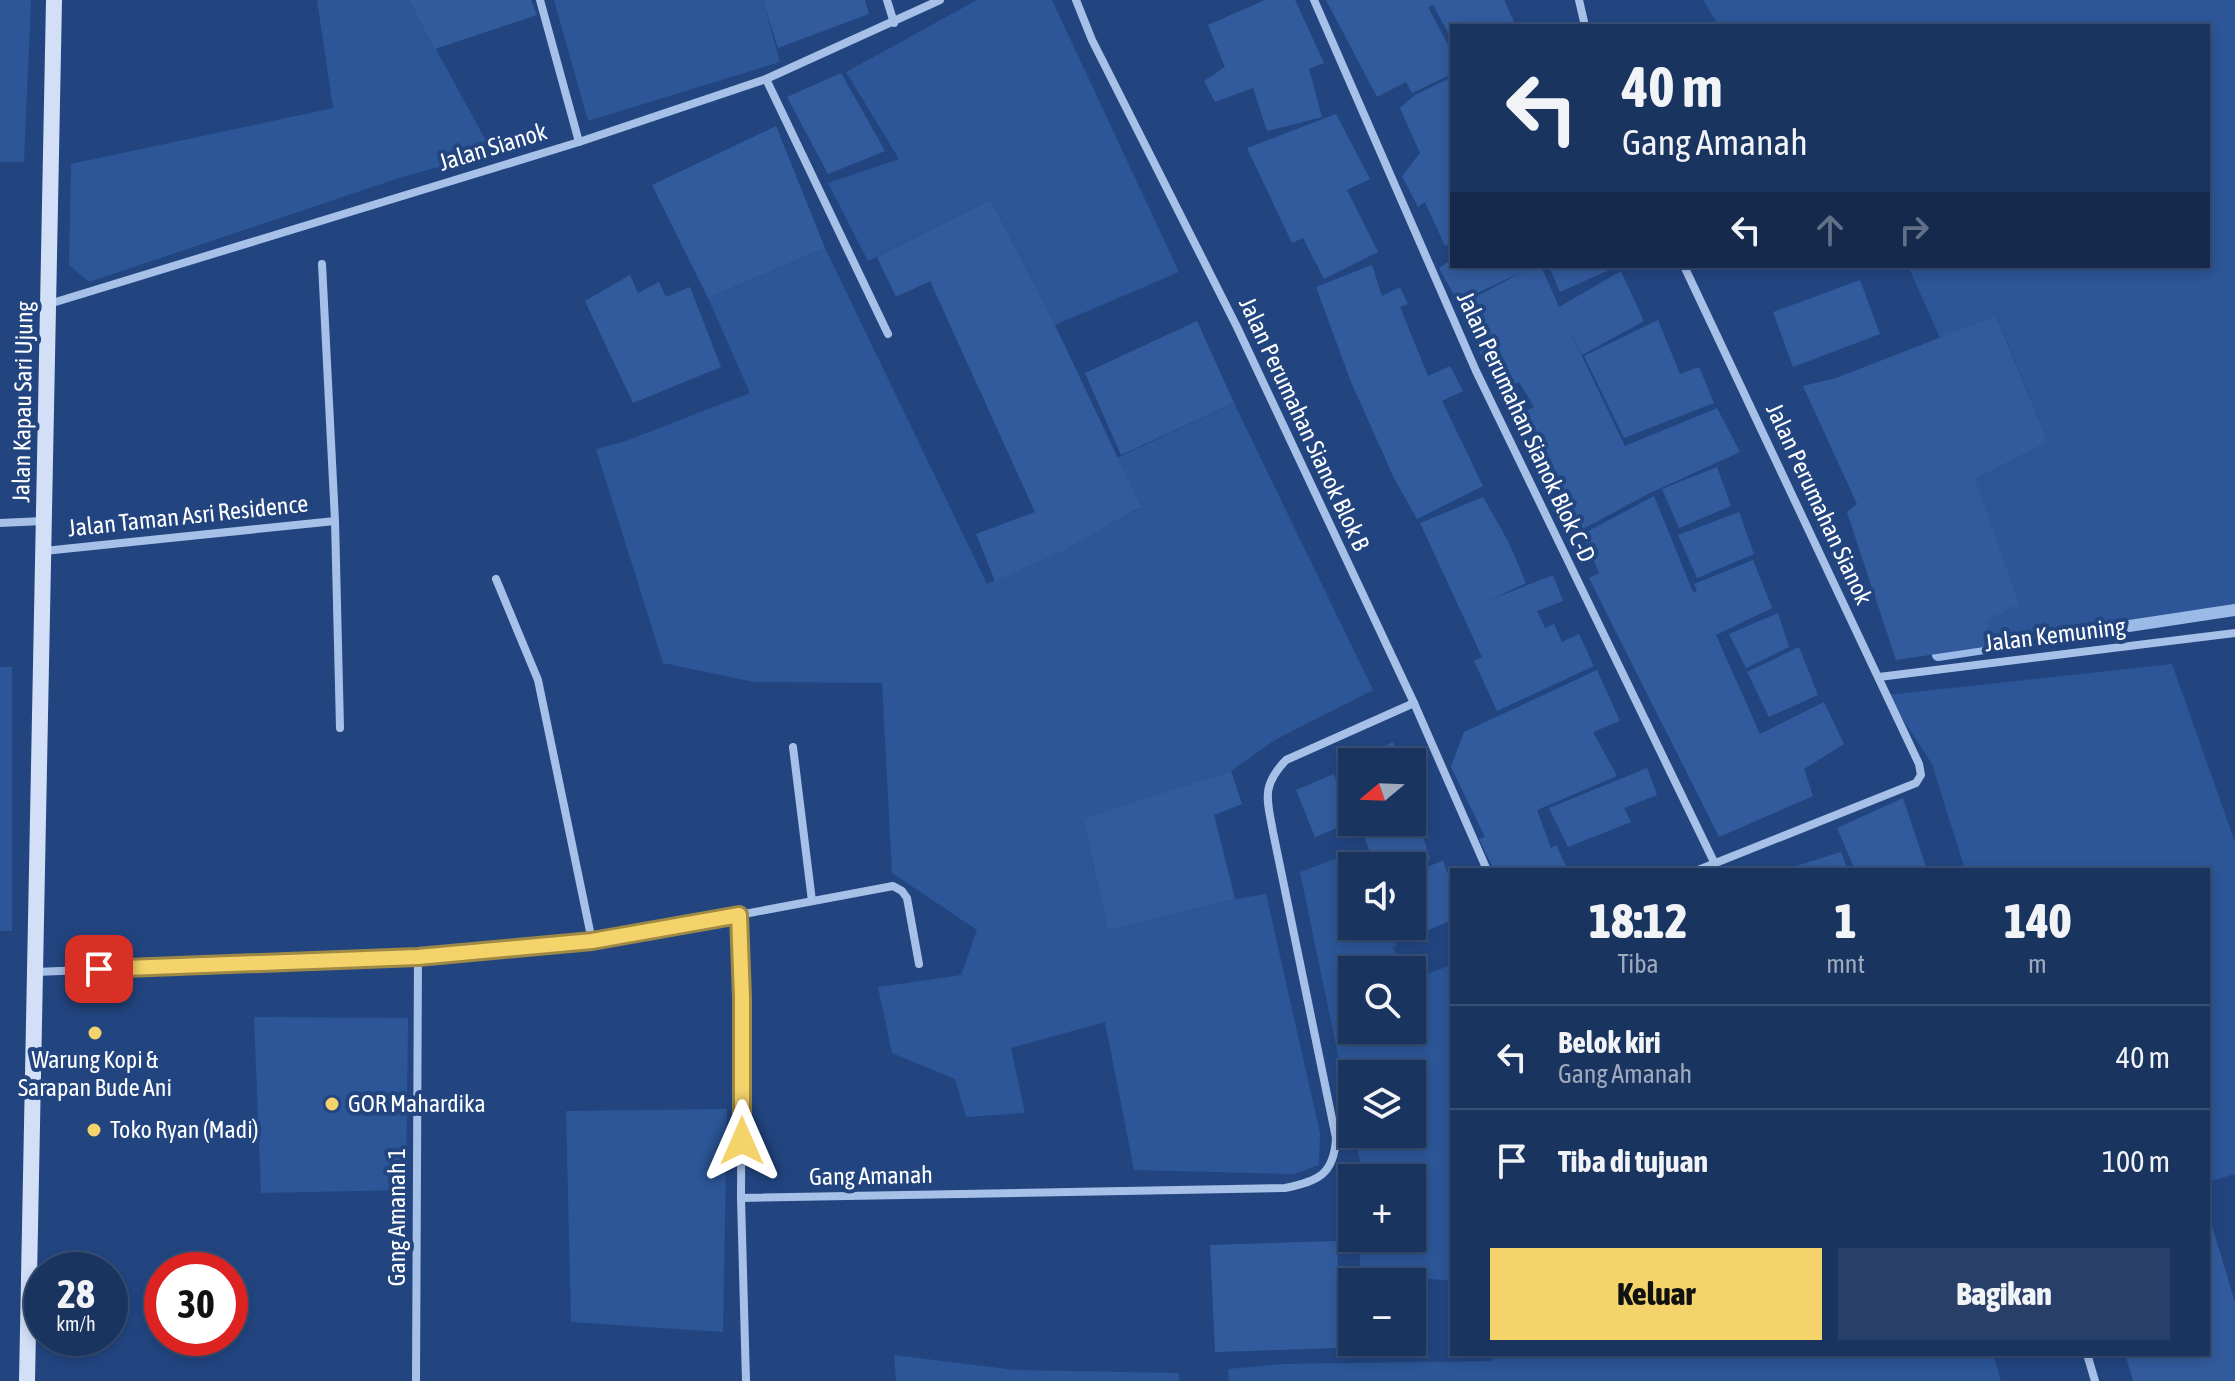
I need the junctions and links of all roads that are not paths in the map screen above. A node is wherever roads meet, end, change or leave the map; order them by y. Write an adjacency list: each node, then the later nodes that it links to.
1 (54, 0): 14 (street, Jalan Kapau Sari Ujung)
2 (540, 0): 11 (street)
3 (887, 0): 8 (street)
4 (940, 0): 8 (street, Jalan Sianok)
5 (1076, 0): 23 (street, Jalan Perumahan Sianok Blok B)
6 (1314, 0): 26 (street, Jalan Perumahan Sianok Blok C-D)
7 (1579, 0): 9 (street)
8 (894, 23): 10 (street, Jalan Sianok)
9 (1585, 24)
10 (766, 79): 11 (street, Jalan Sianok); 15 (street)
11 (579, 142): 14 (street, Jalan Sianok)
12 (322, 264): 17 (street, Jalan Taman Asri Residence)
13 (1685, 268): 22 (street, Jalan Perumahan Sianok)
14 (48, 305): 16 (street, Jalan Kapau Sari Ujung)
15 (888, 334)
16 (45, 521): 18 (street); 19 (street, Jalan Kapau Sari Ujung)
17 (335, 521): 19 (street, Jalan Taman Asri Residence); 24 (street, Jalan Taman Asri Residence)
18 (0, 523)
19 (44, 551): 34 (street, Jalan Kapau Sari Ujung)
20 (496, 579): 31 (street)
21 (2235, 633): 22 (street, Jalan Kemuning)
22 (1879, 677): 26 (street, Jalan Perumahan Sianok)
23 (1414, 703): 27 (street, Jalan Perumahan Sianok Blok B); 35 (street, Gang Amanah)
24 (340, 728)
25 (793, 747): 29 (street)
26 (1715, 864): 28 (street)
27 (1486, 868)
28 (1704, 868)
29 (812, 901): 30 (street); 33 (street)
30 (739, 915): 31 (street); 35 (street)
31 (592, 941): 32 (street)
32 (418, 957): 34 (street); 38 (street, Gang Amanah 1)
33 (919, 964)
34 (35, 972): 37 (street, Jalan Kapau Sari Ujung)
35 (741, 1198): 39 (street)
36 (2088, 1356): 40 (street)
37 (27, 1381)
38 (416, 1381)
39 (746, 1381)
40 (2095, 1381)

